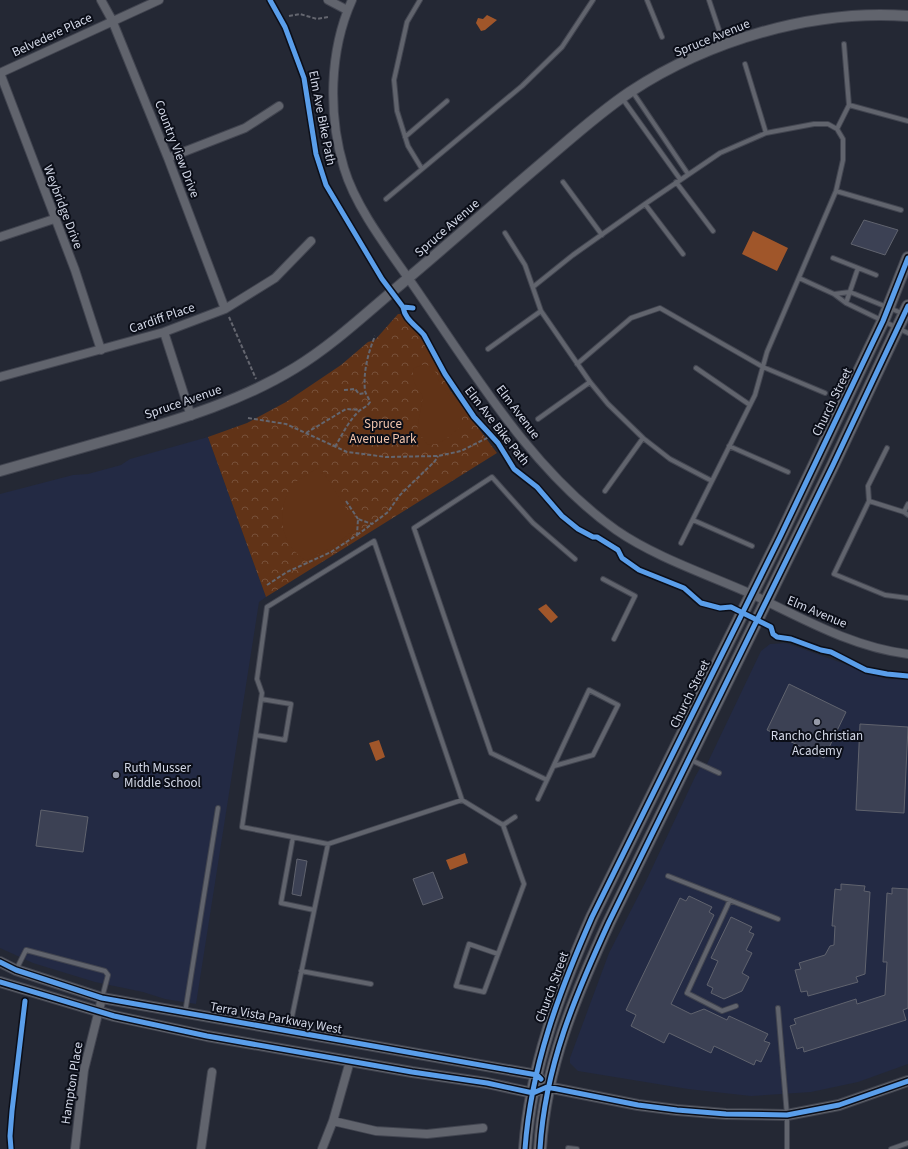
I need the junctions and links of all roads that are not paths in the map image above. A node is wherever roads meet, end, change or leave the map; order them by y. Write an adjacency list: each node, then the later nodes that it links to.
1 (101, 0): 11 (street, Country View Drive)
2 (159, 0): 11 (street, Belvedere Place)
3 (328, 0): 9 (street)
4 (352, 0): 9 (street, Elm Avenue)
5 (420, 0): 25 (lane)
6 (593, 0): 27 (lane)
7 (647, 0): 12 (lane)
8 (709, 0): 14 (lane)
9 (347, 10): 46 (street, Elm Avenue)
10 (908, 16): 14 (street, Spruce Avenue)
11 (112, 20): 16 (street, Belvedere Place); 26 (street, Country View Drive)
12 (662, 37)
13 (844, 44): 20 (lane)
14 (724, 45): 17 (street, Spruce Avenue)
15 (745, 64): 24 (lane)
16 (0, 73): 35 (street, Weybridge Drive)
17 (632, 91): 18 (street, Spruce Avenue); 28 (lane)
18 (622, 98): 29 (lane); 46 (street, Spruce Avenue)
19 (447, 101): 25 (lane)
20 (850, 105): 22 (lane); 23 (lane)
21 (279, 106): 26 (street)
22 (908, 121)
23 (837, 129): 24 (lane); 31 (lane)
24 (766, 133): 28 (lane)
25 (405, 137): 27 (lane)
26 (168, 158): 54 (street, Country View Drive)
27 (422, 169): 32 (lane)
28 (688, 174): 29 (lane)
29 (678, 180): 33 (lane); 36 (lane)
30 (563, 182): 38 (lane)
31 (836, 191): 34 (lane); 47 (lane)
32 (386, 199)
33 (645, 204): 38 (lane); 41 (lane)
34 (901, 210)
35 (54, 219): 39 (street); 60 (street, Weybridge Drive)
36 (713, 231)
37 (505, 233): 48 (lane)
38 (602, 234): 48 (lane)
39 (0, 237)
40 (311, 241): 54 (street, Cardiff Place)
41 (682, 254)
42 (834, 258): 44 (lane)
43 (908, 258): 52 (main road, Church Street)
44 (858, 268): 45 (lane); 49 (lane)
45 (876, 275)
46 (408, 278): 68 (street, Spruce Avenue); 85 (street, Elm Avenue)
47 (799, 278): 50 (lane); 62 (lane)
48 (533, 287): 53 (lane)
49 (850, 292): 50 (lane); 51 (lane); 52 (lane)
50 (834, 294): 51 (lane)
51 (846, 303): 56 (lane)
52 (889, 307): 55 (lane); 56 (main road, Church Street)
53 (541, 311): 59 (lane); 61 (lane)
54 (227, 312): 58 (street, Cardiff Place)
55 (907, 312): 57 (main road, Church Street)
56 (883, 321): 57 (lane); 85 (main road, Church Street)
57 (903, 331): 87 (main road, Church Street)
58 (164, 332): 60 (street, Cardiff Place); 68 (street)
59 (488, 349)
60 (101, 350): 64 (street, Cardiff Place)
61 (577, 364): 62 (lane); 65 (lane)
62 (763, 367): 66 (lane); 67 (lane)
63 (696, 368): 67 (lane)
64 (0, 378)
65 (590, 382): 69 (lane); 70 (lane)
66 (825, 393)
67 (750, 405): 71 (lane)
68 (191, 416): 73 (street, Spruce Avenue)
69 (538, 420)
70 (643, 438): 75 (lane); 76 (lane)
71 (729, 446): 74 (lane); 75 (lane)
72 (887, 448): 77 (lane)
73 (0, 471)
74 (788, 472)
75 (712, 481): 80 (lane)
76 (605, 491)
77 (869, 501): 79 (lane); 86 (lane)
78 (908, 504): 79 (lane)
79 (906, 514)
80 (693, 520): 81 (lane); 82 (lane)
81 (681, 543)
82 (752, 546)
83 (575, 559): 95 (lane)
84 (604, 579): 88 (lane)
85 (751, 594): 87 (street, Elm Avenue); 121 (main road, Church Street)
86 (908, 598)
87 (766, 602): 89 (street, Elm Avenue); 92 (main road, Church Street)
88 (614, 639)
89 (908, 654)
90 (261, 699): 91 (lane); 91 (lane); 97 (lane)
91 (256, 735): 101 (lane)
92 (689, 759): 94 (lane); 123 (main road, Church Street)
93 (554, 766): 93 (lane); 95 (lane)
94 (719, 773)
95 (547, 780): 96 (lane)
96 (538, 799)
97 (462, 800): 100 (lane); 102 (lane)
98 (218, 808): 117 (lane)
99 (516, 817): 100 (lane)
100 (503, 825): 107 (lane)
101 (293, 837): 102 (lane); 105 (lane)
102 (328, 844): 105 (lane)
103 (668, 876): 104 (lane)
104 (730, 900): 106 (lane); 114 (lane)
105 (314, 910): 110 (lane)
106 (778, 919)
107 (498, 954): 107 (lane)
108 (0, 962): 109 (street, Terra Vista Parkway West)
109 (16, 970): 113 (street, Terra Vista Parkway West); 113 (lane)
110 (301, 971): 112 (lane); 118 (lane)
111 (0, 982): 116 (street)
112 (371, 984)
113 (102, 998): 116 (street, Hampton Place); 117 (street, Terra Vista Parkway West)
114 (736, 1006)
115 (778, 1008): 125 (lane)
116 (98, 1012): 119 (street); 130 (street, Hampton Place)
117 (185, 1014): 118 (street, Terra Vista Parkway West)
118 (289, 1032): 121 (street, Terra Vista Parkway West)
119 (350, 1061): 124 (street); 126 (street)
120 (212, 1072): 131 (street)
121 (537, 1075): 123 (street); 124 (main road, Church Street)
122 (908, 1081): 125 (street)
123 (547, 1087): 124 (street); 125 (street); 134 (main road, Church Street)
124 (533, 1093): 133 (main road, Church Street)
125 (786, 1115): 136 (lane)
126 (333, 1121): 127 (street); 132 (street)
127 (483, 1128)
128 (908, 1143): 137 (lane)
129 (568, 1148): 135 (lane)
130 (75, 1149)
131 (201, 1149)
132 (322, 1149)
133 (525, 1149)
134 (540, 1149)
135 (577, 1149)
136 (787, 1149)
137 (892, 1149)

